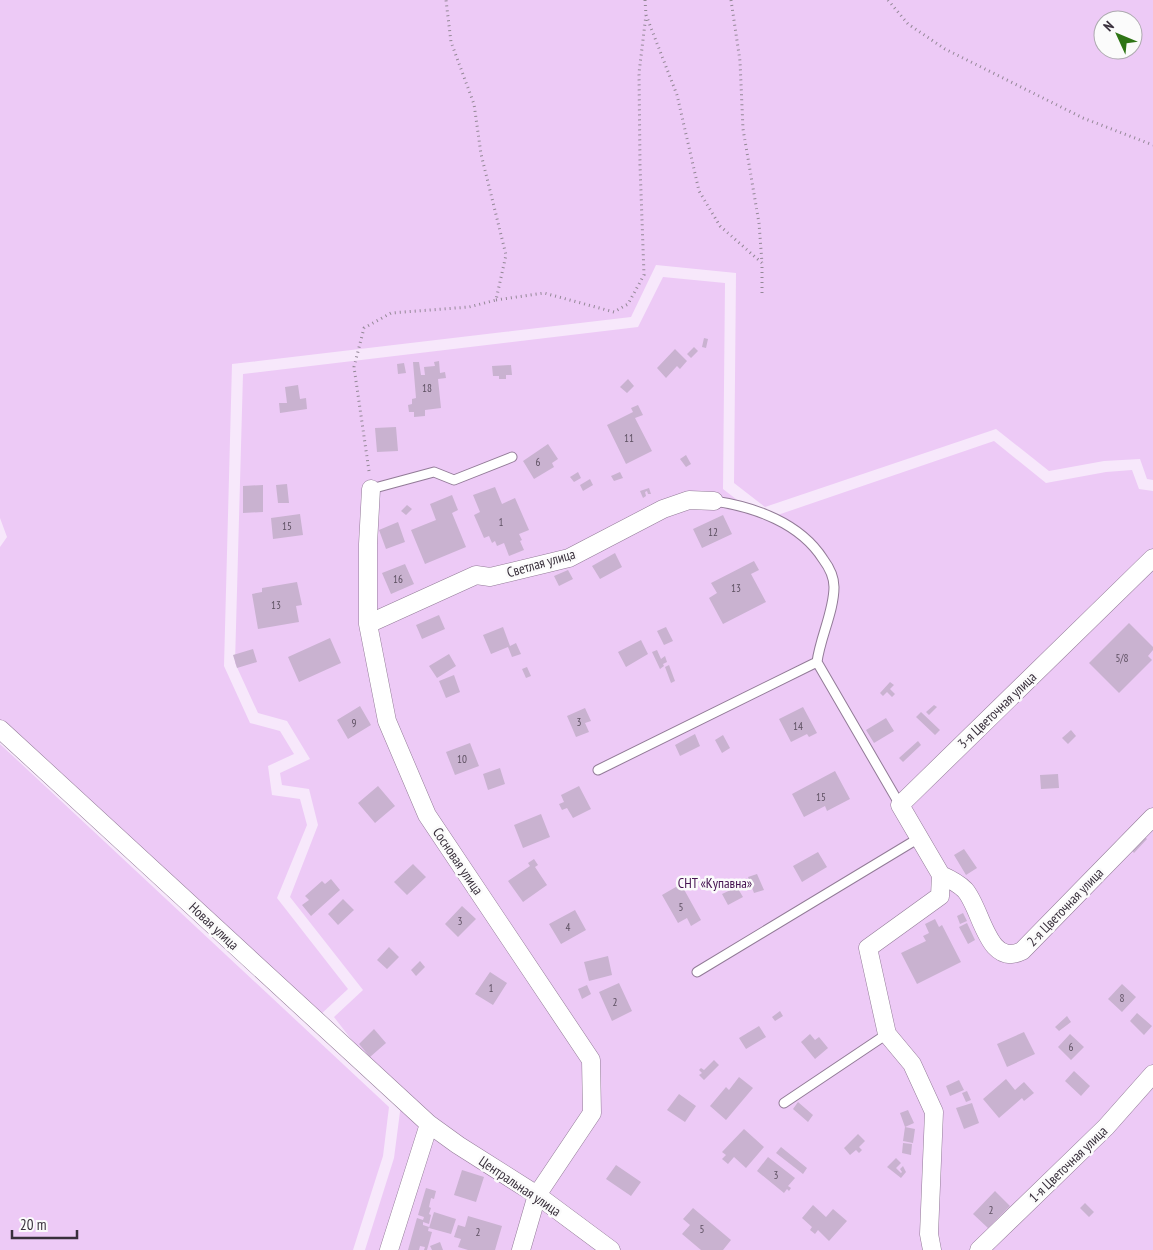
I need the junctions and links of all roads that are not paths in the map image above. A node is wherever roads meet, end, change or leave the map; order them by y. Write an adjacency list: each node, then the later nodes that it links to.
1 (512, 457): 2 (lane)
2 (371, 489): 5 (street, Сосновая улица)
3 (714, 502): 5 (street, Светлая улица); 6 (lane)
4 (1153, 558): 9 (street, 3-я Цветочная улица)
5 (368, 624): 18 (street, Сосновая улица)
6 (816, 662): 8 (lane); 9 (lane)
7 (0, 729): 17 (street, Новая улица)
8 (598, 770)
9 (900, 805): 11 (street)
10 (1153, 817): 12 (street, 2-я Цветочная улица)
11 (920, 838): 12 (street); 13 (lane)
12 (942, 875): 14 (street)
13 (698, 972)
14 (887, 1034): 16 (lane); 22 (street)
15 (1153, 1074): 23 (street, 1-я Цветочная улица)
16 (784, 1103)
17 (429, 1124): 18 (street, Центральная улица); 19 (street)
18 (537, 1195): 20 (street, Сосновая улица); 21 (street, Центральная улица)
19 (389, 1250)
20 (521, 1250)
21 (611, 1250)
22 (932, 1250)
23 (979, 1250)

